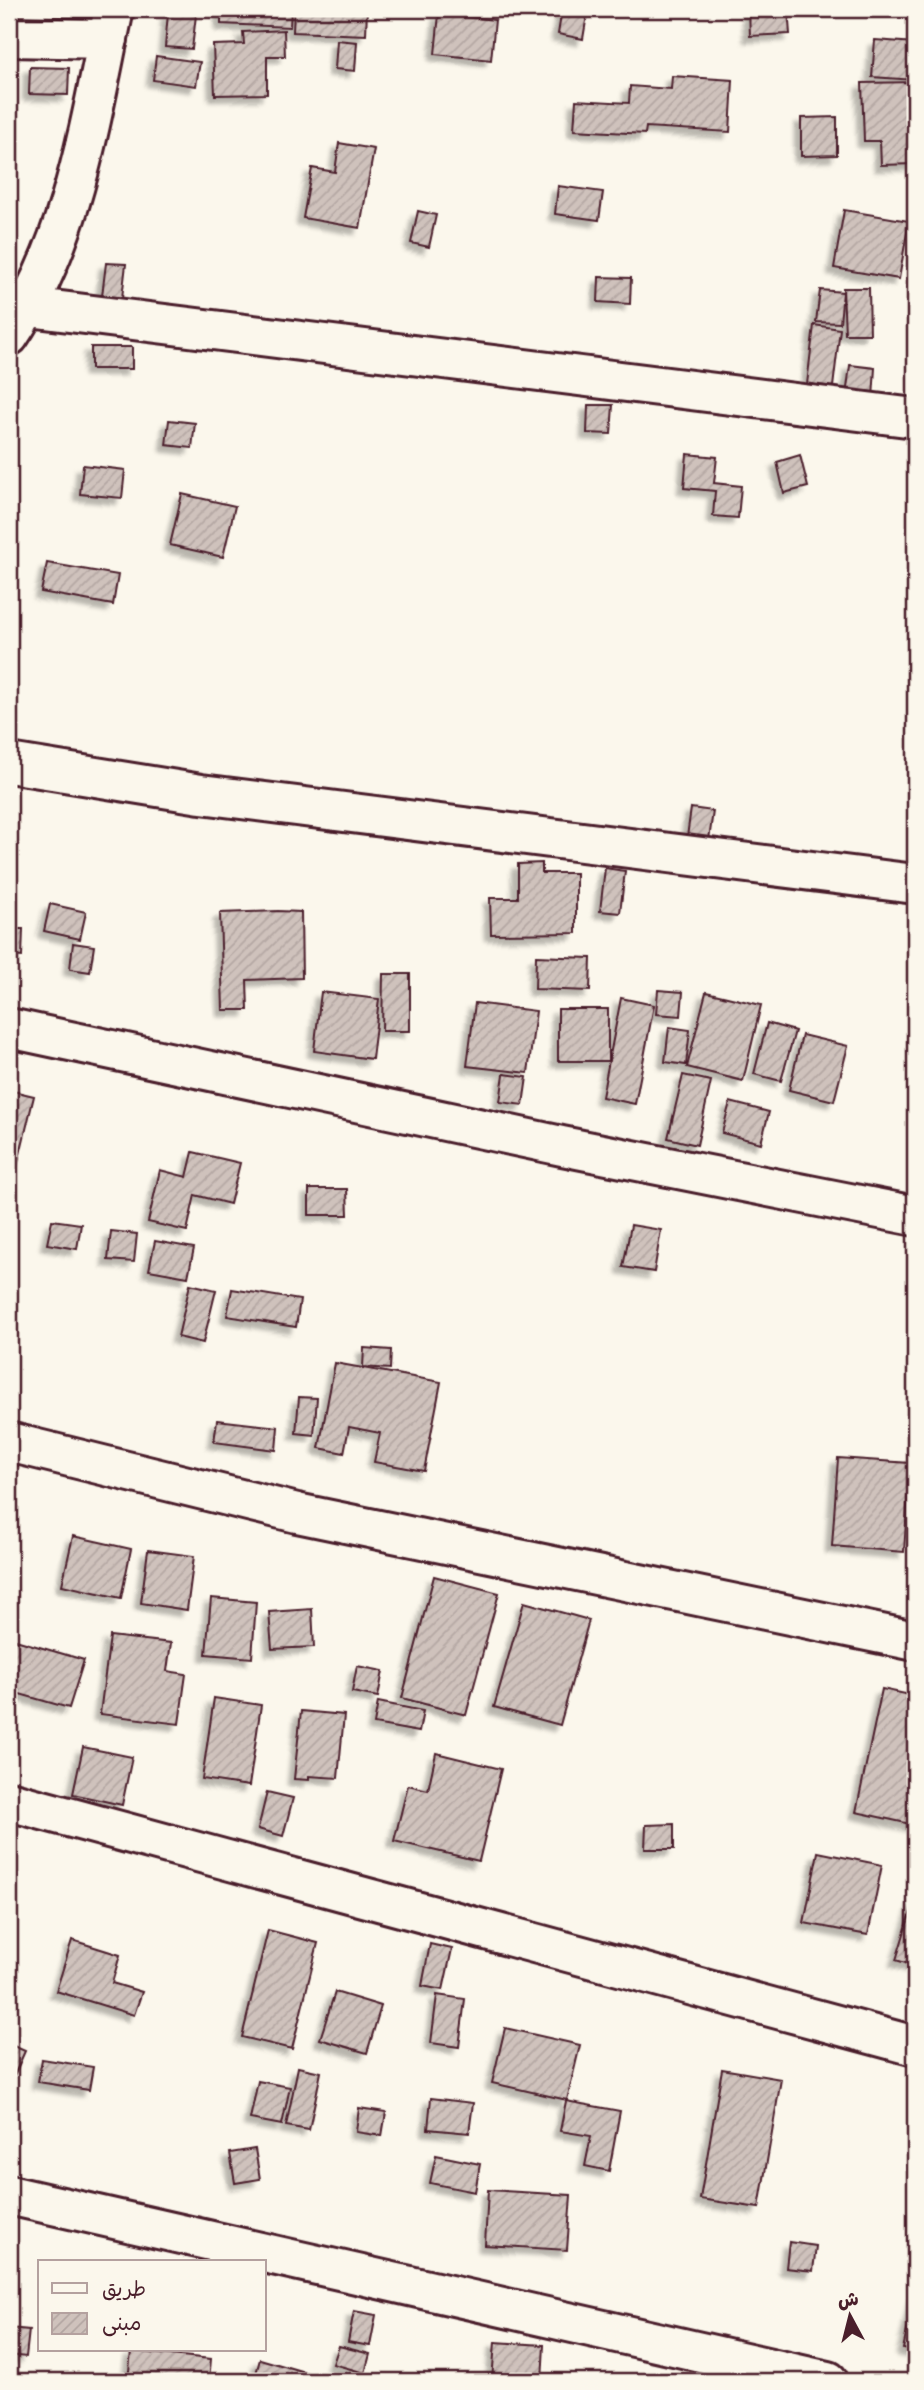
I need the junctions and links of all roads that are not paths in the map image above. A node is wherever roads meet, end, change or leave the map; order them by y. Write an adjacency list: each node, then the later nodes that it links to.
1 (111, 24): 2 (street); 3 (street)
2 (9, 37)
3 (15, 317): 4 (street)
4 (915, 418)
5 (9, 763): 6 (street)
6 (915, 884)
7 (9, 1028): 8 (street)
8 (915, 1216)
9 (9, 1442): 10 (street)
10 (915, 1640)
11 (9, 1801): 12 (street)
12 (915, 2046)
13 (9, 2195): 14 (street)
14 (828, 2381)

